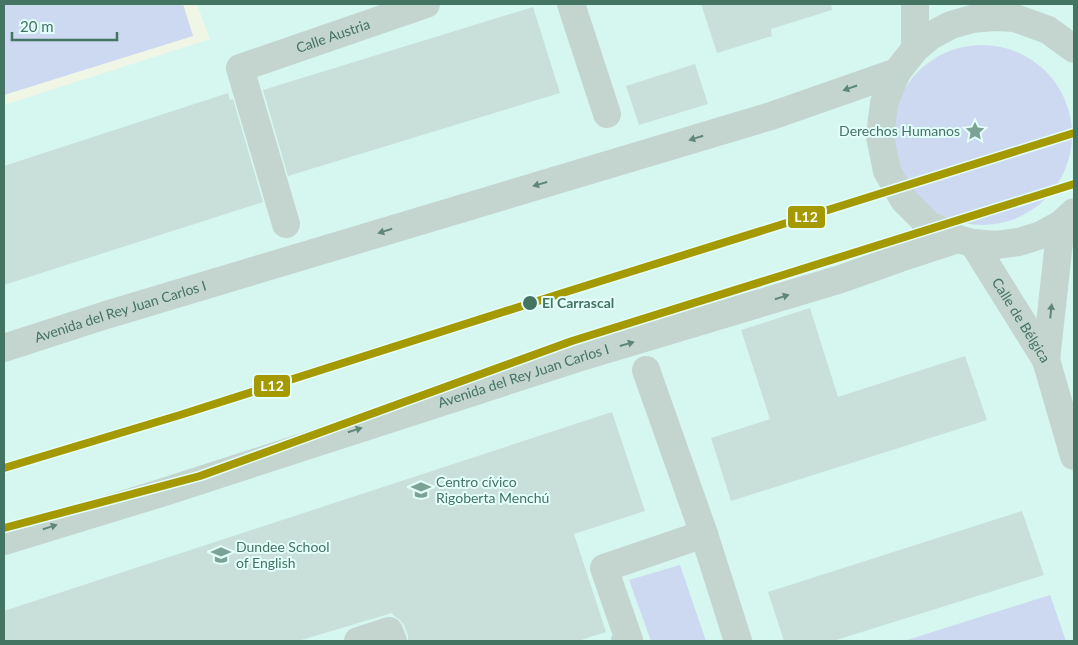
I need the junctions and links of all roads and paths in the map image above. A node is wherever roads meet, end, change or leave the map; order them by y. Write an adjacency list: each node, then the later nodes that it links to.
1 (426, 4): 11 (main road, Calle Austria)
2 (571, 4): 9 (main road)
3 (915, 4): 6 (main road)
4 (1040, 4): 5 (main road)
5 (997, 13): 6 (main road); 7 (main road)
6 (915, 49): 8 (main road)
7 (1074, 49)
8 (896, 72): 12 (main road); 13 (main road, Avenida del Rey Juan Carlos I, one-way to 13)
9 (607, 114)
10 (1068, 218): 12 (main road); 14 (main road, Calle de Bélgica, one-way to 10)
11 (286, 224)
12 (966, 241): 14 (main road, Calle de Bélgica); 18 (main road, Avenida del Rey Juan Carlos I, one-way to 12)
13 (4, 348)
14 (1046, 360): 16 (main road)
15 (646, 370): 17 (main road)
16 (1074, 456)
17 (704, 534): 21 (main road); 22 (main road)
18 (4, 541)
19 (391, 636): 20 (main road)
20 (358, 641)
21 (625, 641)
22 (738, 641)

